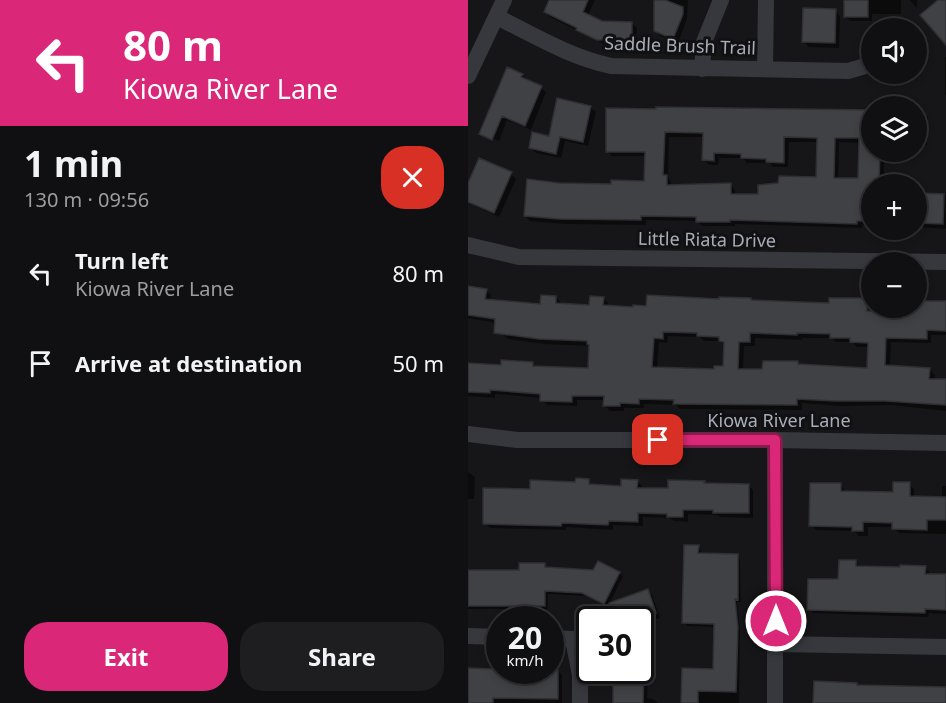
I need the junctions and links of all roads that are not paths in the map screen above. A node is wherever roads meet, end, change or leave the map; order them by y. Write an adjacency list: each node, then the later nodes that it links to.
1 (504, 0): 4 (street)
2 (722, 0): 6 (street)
3 (766, 0): 7 (street)
4 (497, 17): 6 (street, Saddle Brush Trail); 8 (street)
5 (861, 67): 7 (street, Saddle Brush Trail)
6 (702, 69): 7 (street, Saddle Brush Trail)
7 (765, 69)
8 (468, 76)
9 (468, 245): 10 (street, Little Riata Drive)
10 (946, 262)
11 (468, 434): 12 (street, Kiowa River Lane)
12 (775, 440): 13 (street, Kiowa River Lane); 17 (street)
13 (946, 443)
14 (468, 636): 15 (street)
15 (486, 637)
16 (564, 639): 19 (street)
17 (776, 644): 18 (street); 20 (street)
18 (946, 647)
19 (580, 703)
20 (775, 703)

